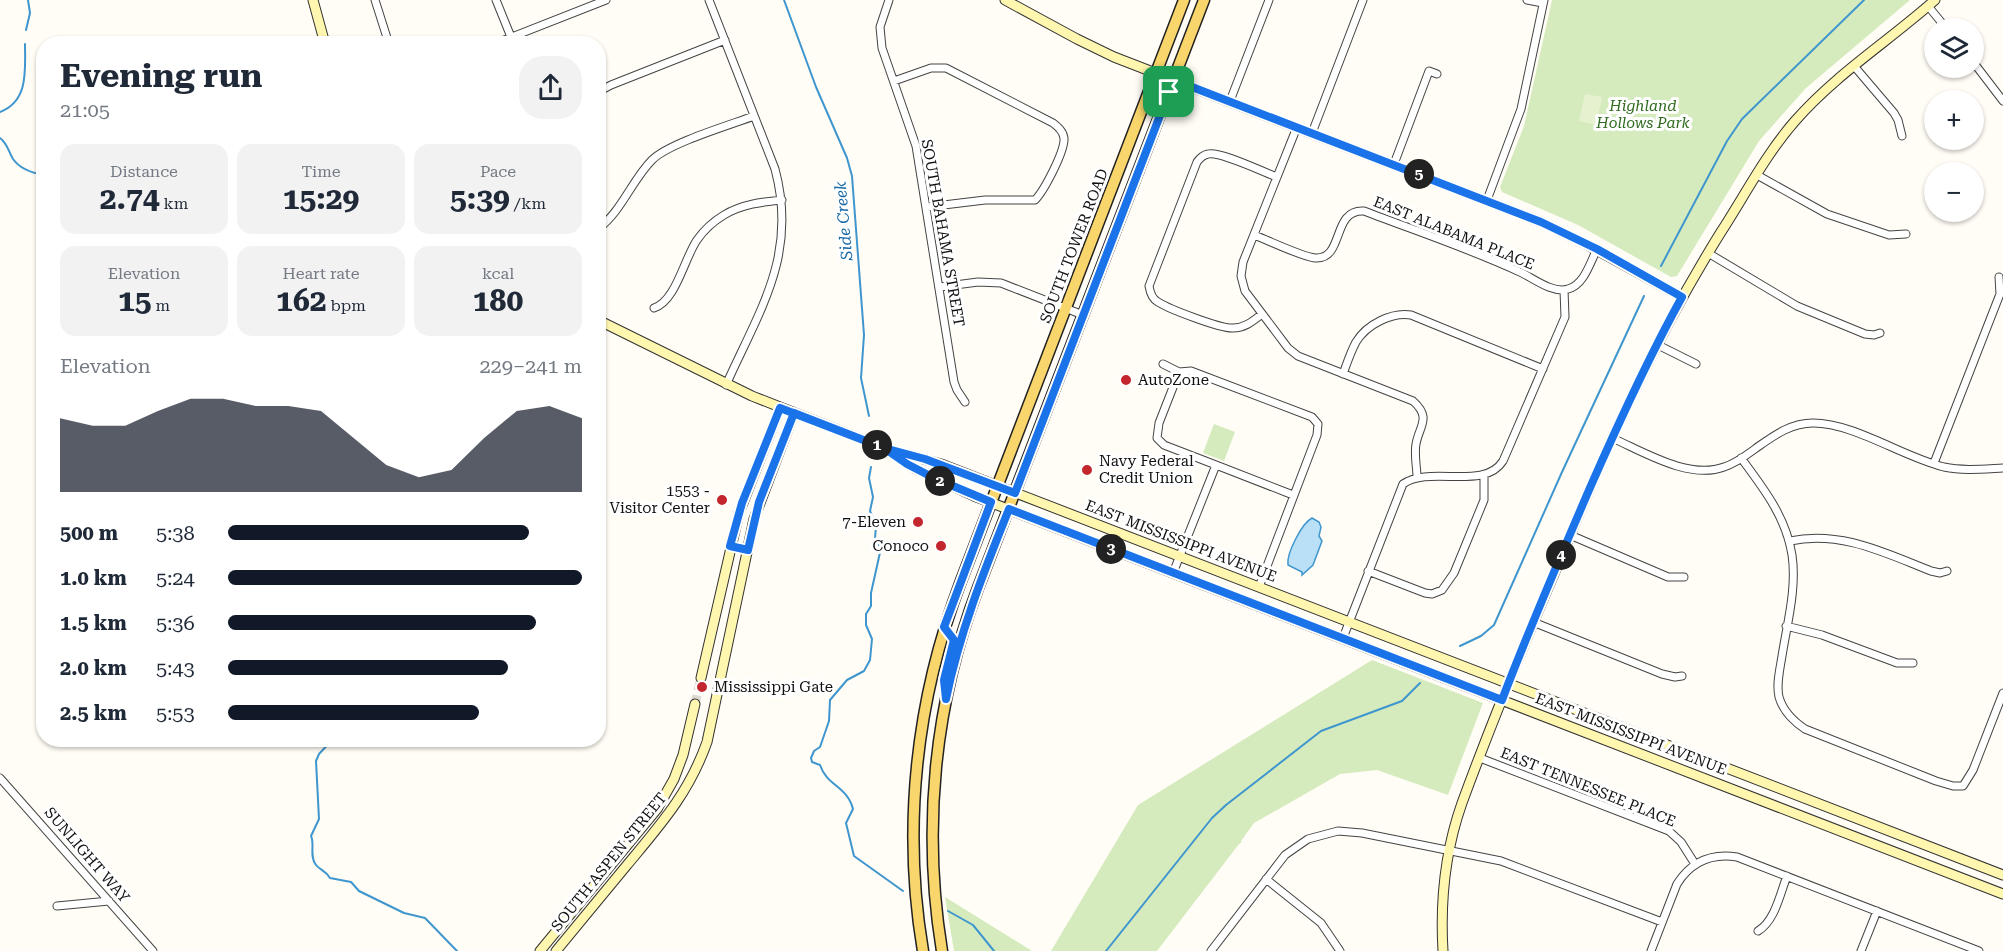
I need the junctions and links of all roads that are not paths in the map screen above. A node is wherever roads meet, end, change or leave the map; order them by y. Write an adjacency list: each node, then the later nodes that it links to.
1 (313, 0): 16 (street)
2 (375, 0): 17 (street)
3 (496, 0): 18 (street)
4 (606, 0): 19 (street)
5 (709, 0): 20 (street)
6 (889, 0): 26 (street, SOUTH BAHAMA STREET)
7 (1005, 0): 22 (street)
8 (1184, 0): 22 (main road, SOUTH TOWER ROAD)
9 (1204, 0): 25 (main road)
10 (1269, 0): 28 (street)
11 (1363, 0): 32 (street)
12 (1527, 0): 13 (street)
13 (1544, 2): 38 (street)
14 (1932, 3): 15 (street); 21 (street)
15 (1940, 18)
16 (323, 36)
17 (386, 36)
18 (511, 36)
19 (514, 36)
20 (725, 40): 27 (street); 30 (street)
21 (1854, 66): 33 (street); 35 (street)
22 (1156, 73): 25 (street); 50 (main road, SOUTH TOWER ROAD)
23 (1437, 74): 34 (street)
24 (1984, 76): 29 (street)
25 (1174, 80): 28 (street); 52 (main road)
26 (894, 81): 39 (street, SOUTH BAHAMA STREET); 39 (street)
27 (606, 88)
28 (1230, 101): 31 (street)
29 (2003, 101)
30 (754, 116): 37 (street); 40 (street)
31 (1297, 127): 32 (street); 36 (street)
32 (1312, 133): 34 (street)
33 (1902, 136)
34 (1394, 164): 38 (street)
35 (1757, 175): 41 (street); 44 (street)
36 (1277, 177): 42 (street); 51 (street)
37 (782, 200): 49 (street); 61 (street)
38 (1487, 200): 43 (street)
39 (927, 207): 46 (street, SOUTH BAHAMA STREET)
40 (606, 222)
41 (1906, 234)
42 (1254, 235): 47 (street, EAST ALABAMA PLACE); 51 (street)
43 (1597, 249): 47 (street); 48 (street)
44 (1708, 254): 48 (street); 54 (street)
45 (2000, 277): 68 (street)
46 (940, 287): 50 (street); 62 (street, SOUTH BAHAMA STREET)
47 (1564, 290): 58 (street)
48 (1682, 297): 55 (street)
49 (654, 308)
50 (1066, 308): 52 (street); 73 (main road, SOUTH TOWER ROAD)
51 (1262, 314): 60 (street)
52 (1083, 315): 74 (main road)
53 (606, 324): 61 (street, EAST MISSISSIPPI AVENUE)
54 (1881, 333)
55 (1656, 344): 57 (street); 65 (street)
56 (1163, 364): 59 (street)
57 (1696, 364)
58 (1543, 369): 60 (street); 71 (street)
59 (1179, 372): 69 (street); 75 (street)
60 (1343, 374): 72 (street)
61 (726, 385): 63 (street, EAST MISSISSIPPI AVENUE)
62 (965, 402)
63 (780, 408): 64 (street, EAST MISSISSIPPI AVENUE); 80 (street)
64 (794, 413): 66 (street, EAST MISSISSIPPI AVENUE); 81 (street, SOUTH ASPEN STREET)
65 (1612, 438): 67 (street); 78 (street)
66 (884, 448): 73 (street, EAST MISSISSIPPI AVENUE); 76 (street, EAST MISSISSIPPI AVENUE)
67 (1742, 458): 68 (street); 79 (street)
68 (1934, 463): 70 (street)
69 (1216, 465): 75 (street); 82 (street)
70 (2003, 468)
71 (1484, 475): 72 (street); 84 (street)
72 (1418, 478): 84 (street)
73 (998, 486): 74 (street, EAST MISSISSIPPI AVENUE); 76 (main road, SOUTH TOWER ROAD)
74 (1015, 493): 77 (main road); 82 (street, EAST MISSISSIPPI AVENUE)
75 (1293, 495): 89 (street)
76 (991, 502): 77 (street, EAST MISSISSIPPI AVENUE); 93 (main road, SOUTH TOWER ROAD)
77 (1009, 509): 86 (street, EAST MISSISSIPPI AVENUE); 100 (main road)
78 (1570, 535): 88 (street); 91 (street)
79 (1790, 541): 85 (street); 92 (street)
80 (730, 546): 81 (street); 83 (street)
81 (748, 550): 87 (street, SOUTH ASPEN STREET)
82 (1179, 556): 86 (street); 89 (street, EAST MISSISSIPPI AVENUE)
83 (724, 571): 87 (street); 97 (street)
84 (1368, 571): 90 (street)
85 (1947, 571)
86 (1173, 573): 94 (street, EAST MISSISSIPPI AVENUE)
87 (743, 575): 121 (street, SOUTH ASPEN STREET)
88 (1684, 578)
89 (1259, 587): 90 (street, EAST MISSISSIPPI AVENUE)
90 (1349, 621): 94 (street); 98 (street, EAST MISSISSIPPI AVENUE)
91 (1533, 622): 96 (street); 98 (street)
92 (1786, 626): 95 (street); 99 (street)
93 (944, 627): 100 (main road); 122 (main road, SOUTH TOWER ROAD)
94 (1343, 639): 101 (street, EAST MISSISSIPPI AVENUE)
95 (1913, 663)
96 (1682, 676)
97 (700, 678)
98 (1509, 684): 101 (street); 107 (street, EAST MISSISSIPPI AVENUE)
99 (2003, 693)
100 (946, 699): 123 (main road)
101 (1502, 700): 103 (street); 110 (street, EAST MISSISSIPPI AVENUE)
102 (695, 704): 120 (street, SOUTH ASPEN STREET)
103 (1480, 758): 105 (street); 106 (street, EAST TENNESSEE PLACE)
104 (0, 778): 111 (street, SUNLIGHT WAY)
105 (1449, 850): 109 (street); 114 (street); 126 (street)
106 (1695, 864): 108 (street); 114 (street)
107 (2003, 875)
108 (1787, 876): 113 (street); 116 (street)
109 (1266, 879): 117 (street); 124 (street)
110 (2003, 894)
111 (109, 901): 112 (street); 119 (street, SUNLIGHT WAY)
112 (57, 906)
113 (1877, 911): 118 (street); 128 (street)
114 (1662, 922): 127 (street)
115 (1339, 931): 117 (street)
116 (1758, 931)
117 (1332, 936): 125 (street)
118 (1966, 949): 129 (street)
119 (153, 951)
120 (540, 951)
121 (556, 951)
122 (923, 951)
123 (942, 951)
124 (1211, 951)
125 (1340, 951)
126 (1443, 951)
127 (1651, 951)
128 (1861, 951)
129 (1979, 951)

